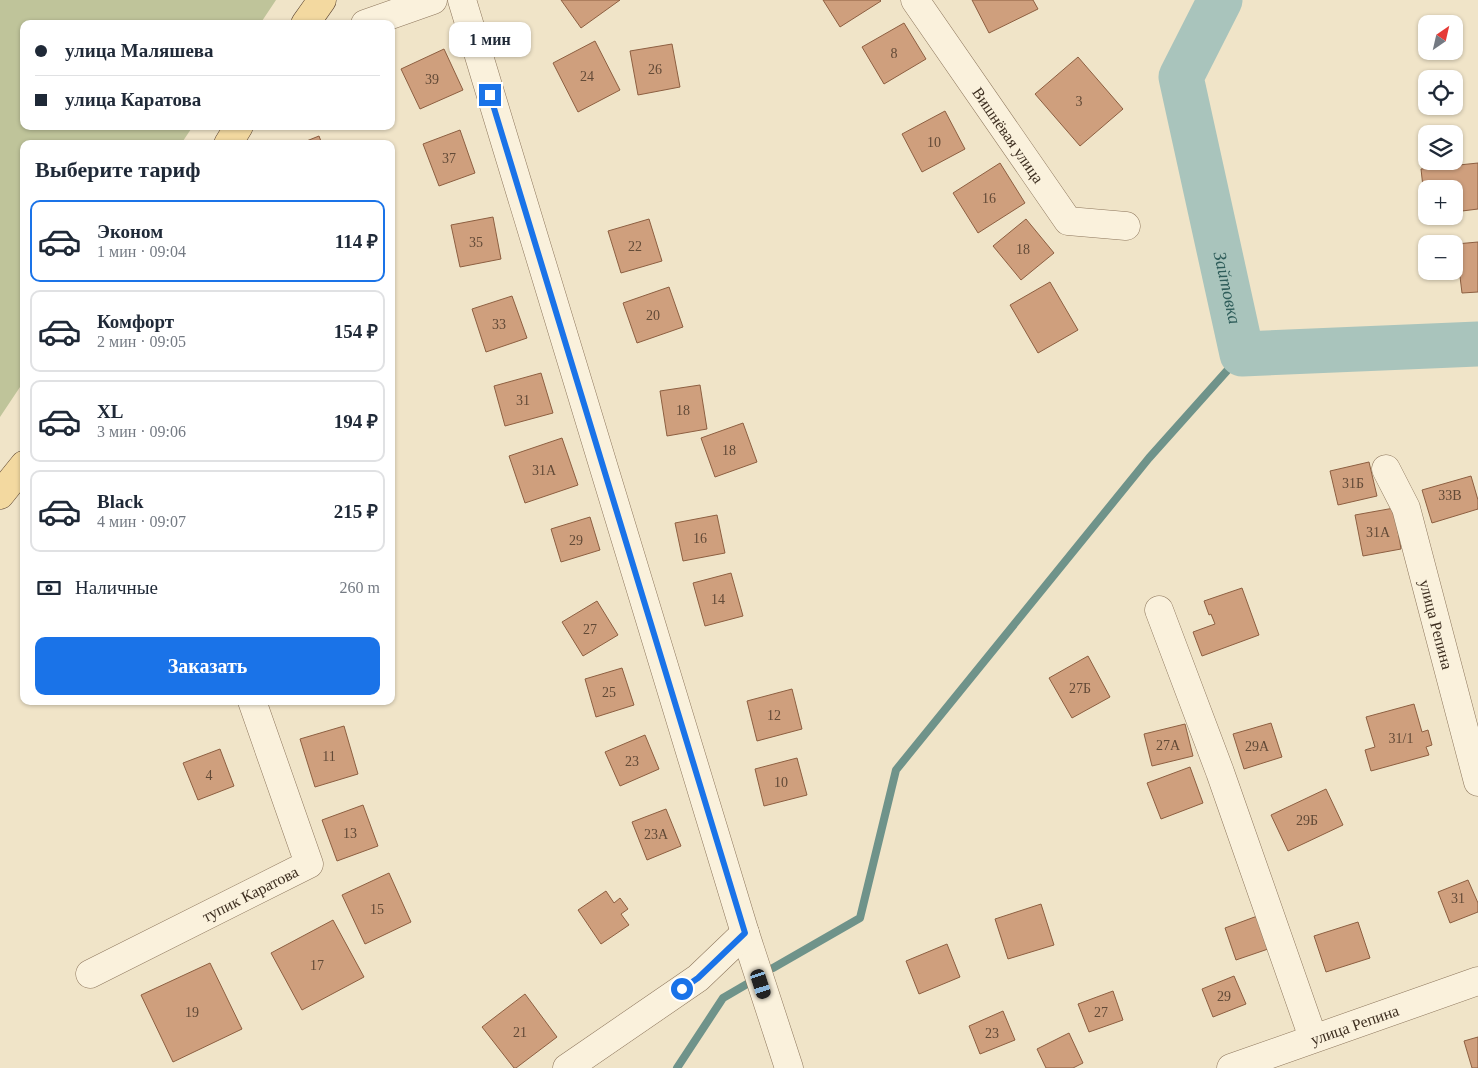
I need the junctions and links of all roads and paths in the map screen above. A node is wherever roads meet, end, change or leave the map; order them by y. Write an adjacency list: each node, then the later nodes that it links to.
1 (322, 0): 5 (main road)
2 (432, 0): 6 (street)
3 (462, 0): 14 (street)
4 (915, 0): 7 (street, Вишнёвая улица)
5 (309, 20)
6 (376, 20)
7 (1126, 226)
8 (1386, 469): 13 (street, улица Репина)
9 (20, 470): 10 (main road)
10 (0, 495)
11 (1159, 610): 17 (street)
12 (253, 705): 15 (street, тупик Каратова)
13 (1478, 782)
14 (745, 933): 18 (street); 19 (street)
15 (90, 974)
16 (1478, 981): 17 (street, улица Репина)
17 (1312, 1038): 20 (street, улица Репина)
18 (567, 1068)
19 (789, 1068)
20 (1231, 1068)

